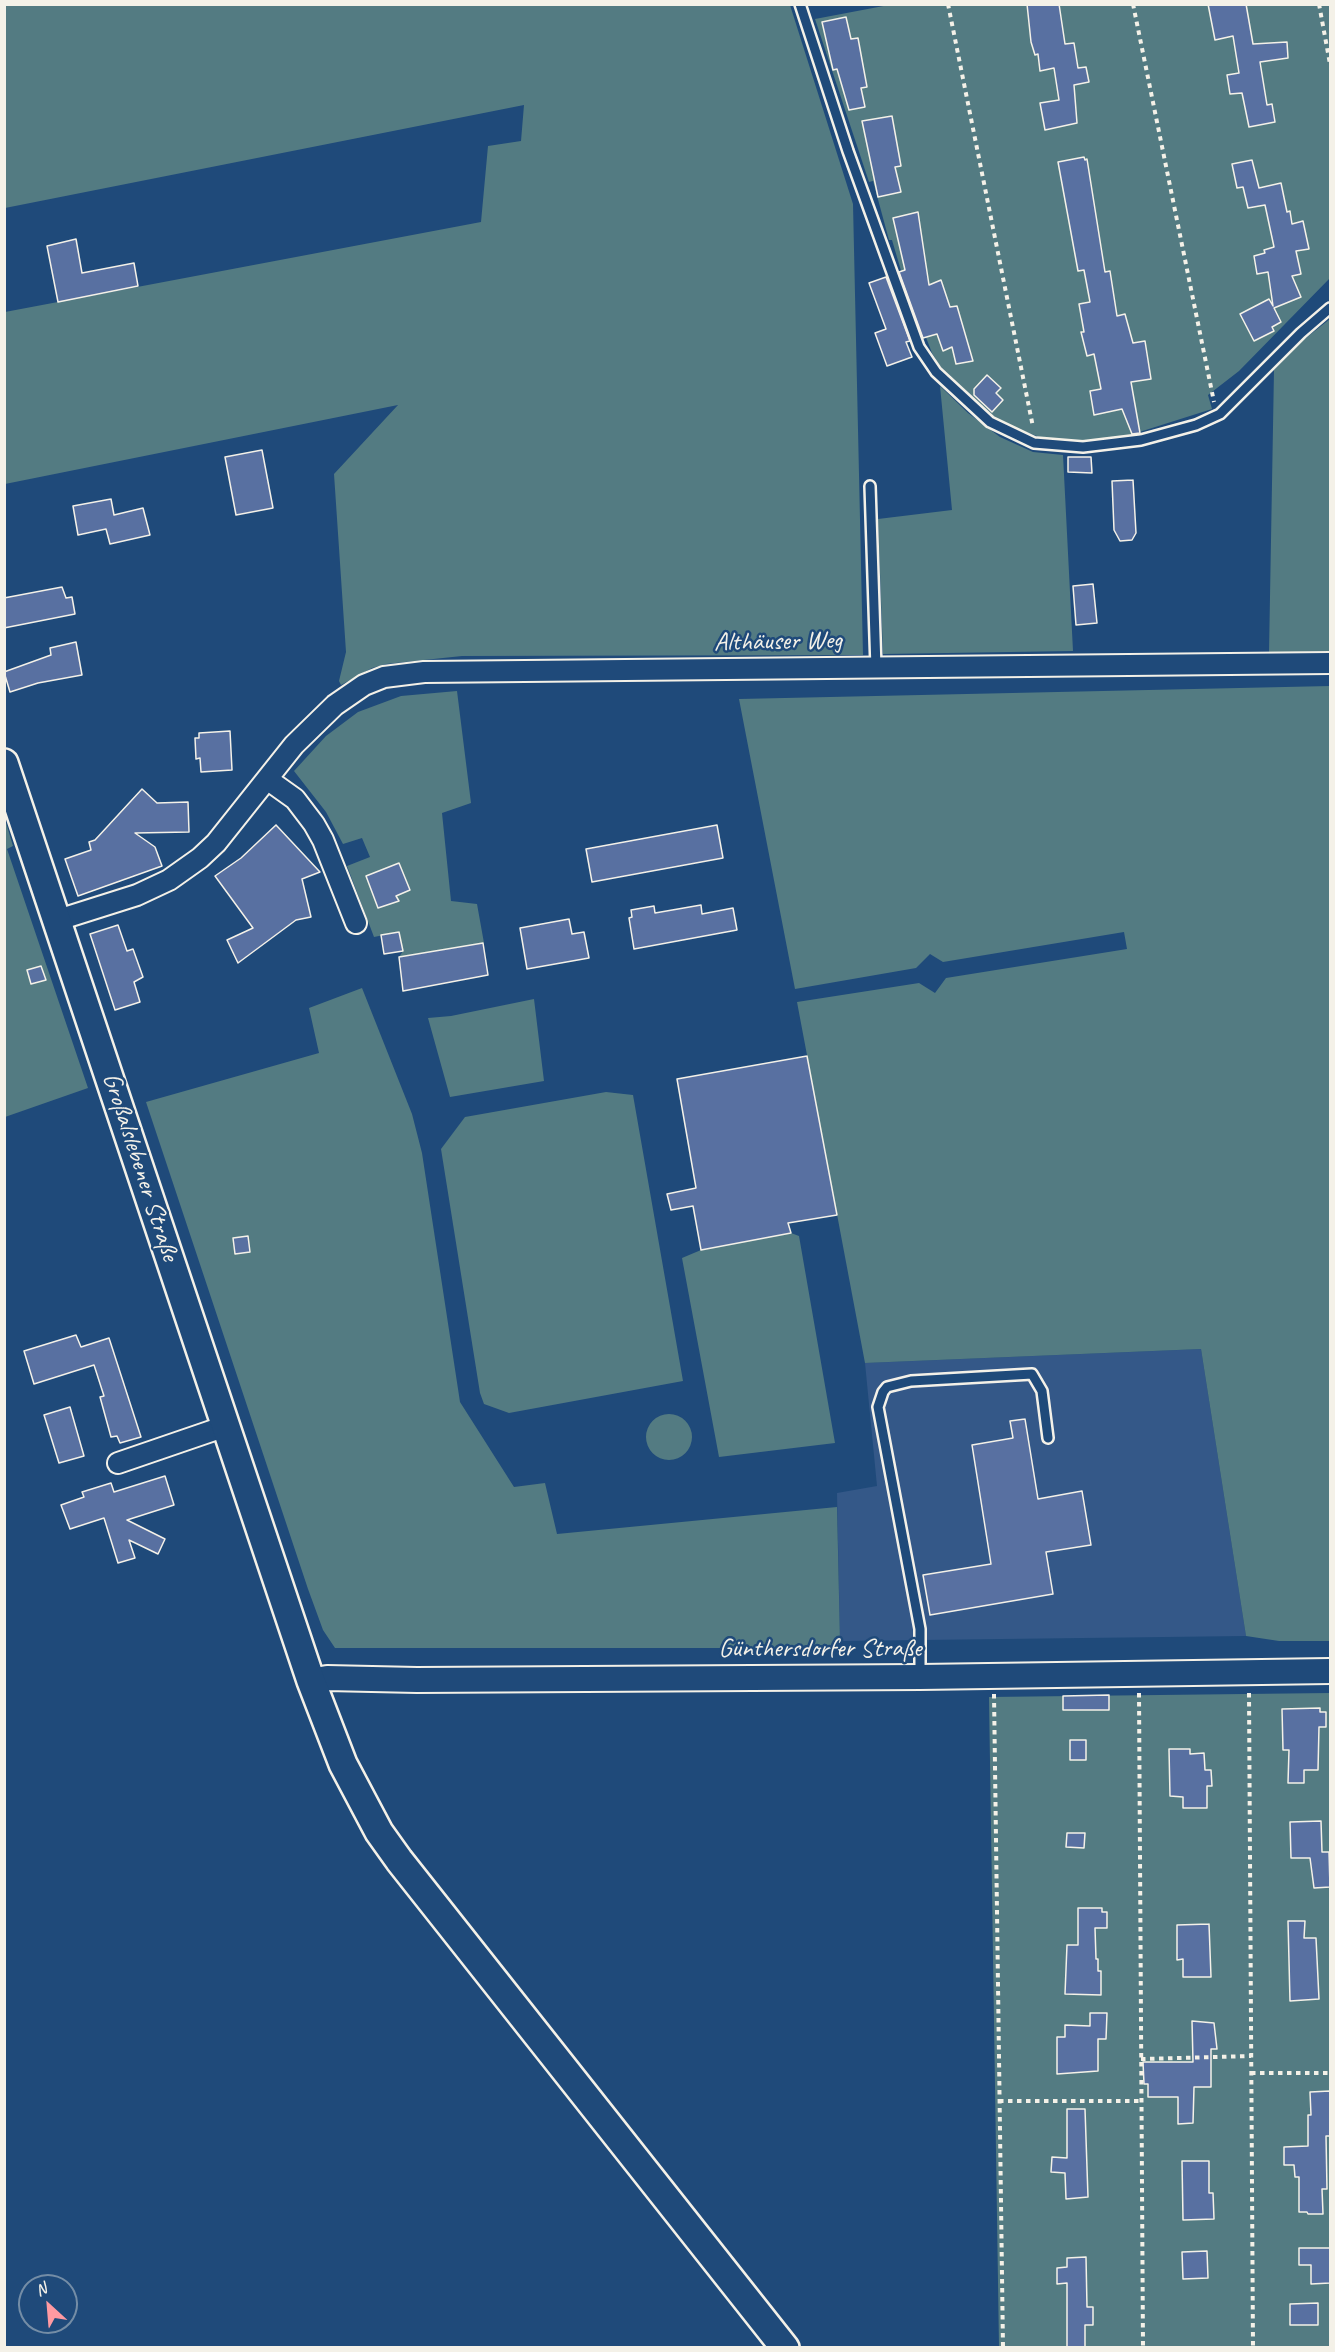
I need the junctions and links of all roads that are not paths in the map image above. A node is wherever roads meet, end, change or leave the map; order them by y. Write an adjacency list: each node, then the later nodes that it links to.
1 (800, 4): 2 (lane)
2 (1330, 308)
3 (870, 486): 5 (lane)
4 (1330, 663): 5 (street, Althäuser Weg)
5 (876, 668): 7 (street, Althäuser Weg)
6 (4, 763): 8 (main road, Großalslebener Straße)
7 (267, 779): 8 (street, Althäuser Weg); 9 (street)
8 (58, 920): 10 (main road, Großalslebener Straße)
9 (356, 922)
10 (226, 1426): 12 (street); 15 (main road, Großalslebener Straße)
11 (1048, 1438): 14 (lane)
12 (118, 1463)
13 (1330, 1671): 14 (street, Günthersdorfer Straße)
14 (920, 1677): 15 (street, Günthersdorfer Straße)
15 (311, 1681): 16 (main road, Großalslebener Straße)
16 (785, 2348)

